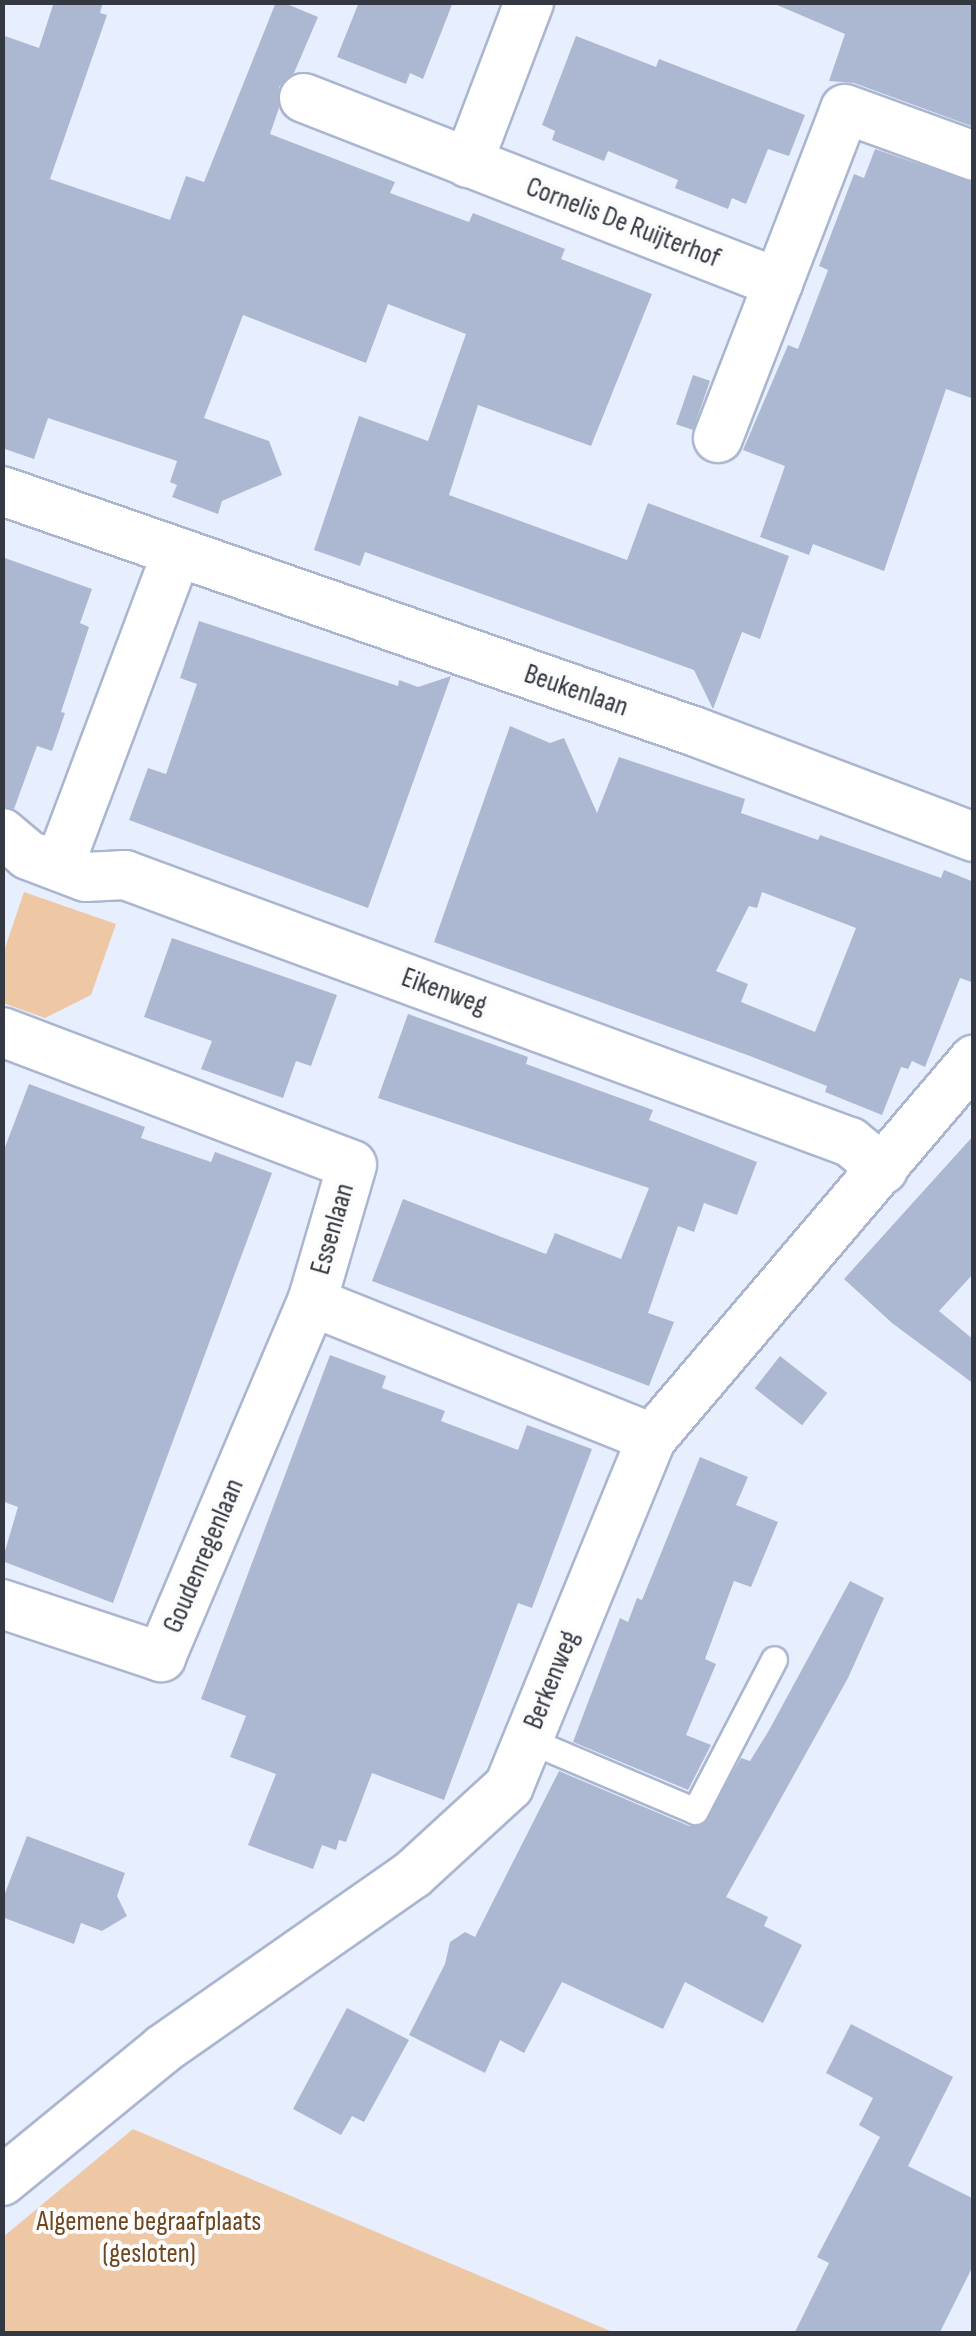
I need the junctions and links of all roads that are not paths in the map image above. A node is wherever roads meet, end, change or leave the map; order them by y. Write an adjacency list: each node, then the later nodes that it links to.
1 (529, 2): 4 (street)
2 (304, 98): 4 (street, Cornelis De Ruijterhof)
3 (974, 156): 5 (street)
4 (468, 163): 5 (street, Cornelis De Ruijterhof)
5 (778, 283): 6 (street)
6 (718, 438)
7 (2, 491): 8 (street, Beukenlaan)
8 (176, 552): 10 (street, Beukenlaan); 11 (street)
9 (2, 833): 11 (street, Eikenweg)
10 (974, 838)
11 (59, 866): 14 (street, Eikenweg)
12 (2, 1032): 15 (street, Essenlaan)
13 (974, 1060): 14 (street, Berkenweg)
14 (882, 1168): 16 (street, Berkenweg)
15 (312, 1302): 16 (street, Essenlaan); 17 (street, Goudenregenlaan)
16 (652, 1438): 19 (street, Berkenweg)
17 (2, 1604)
18 (774, 1659): 19 (lane)
19 (528, 1740): 20 (street, Berkenweg)
20 (2, 2181)

